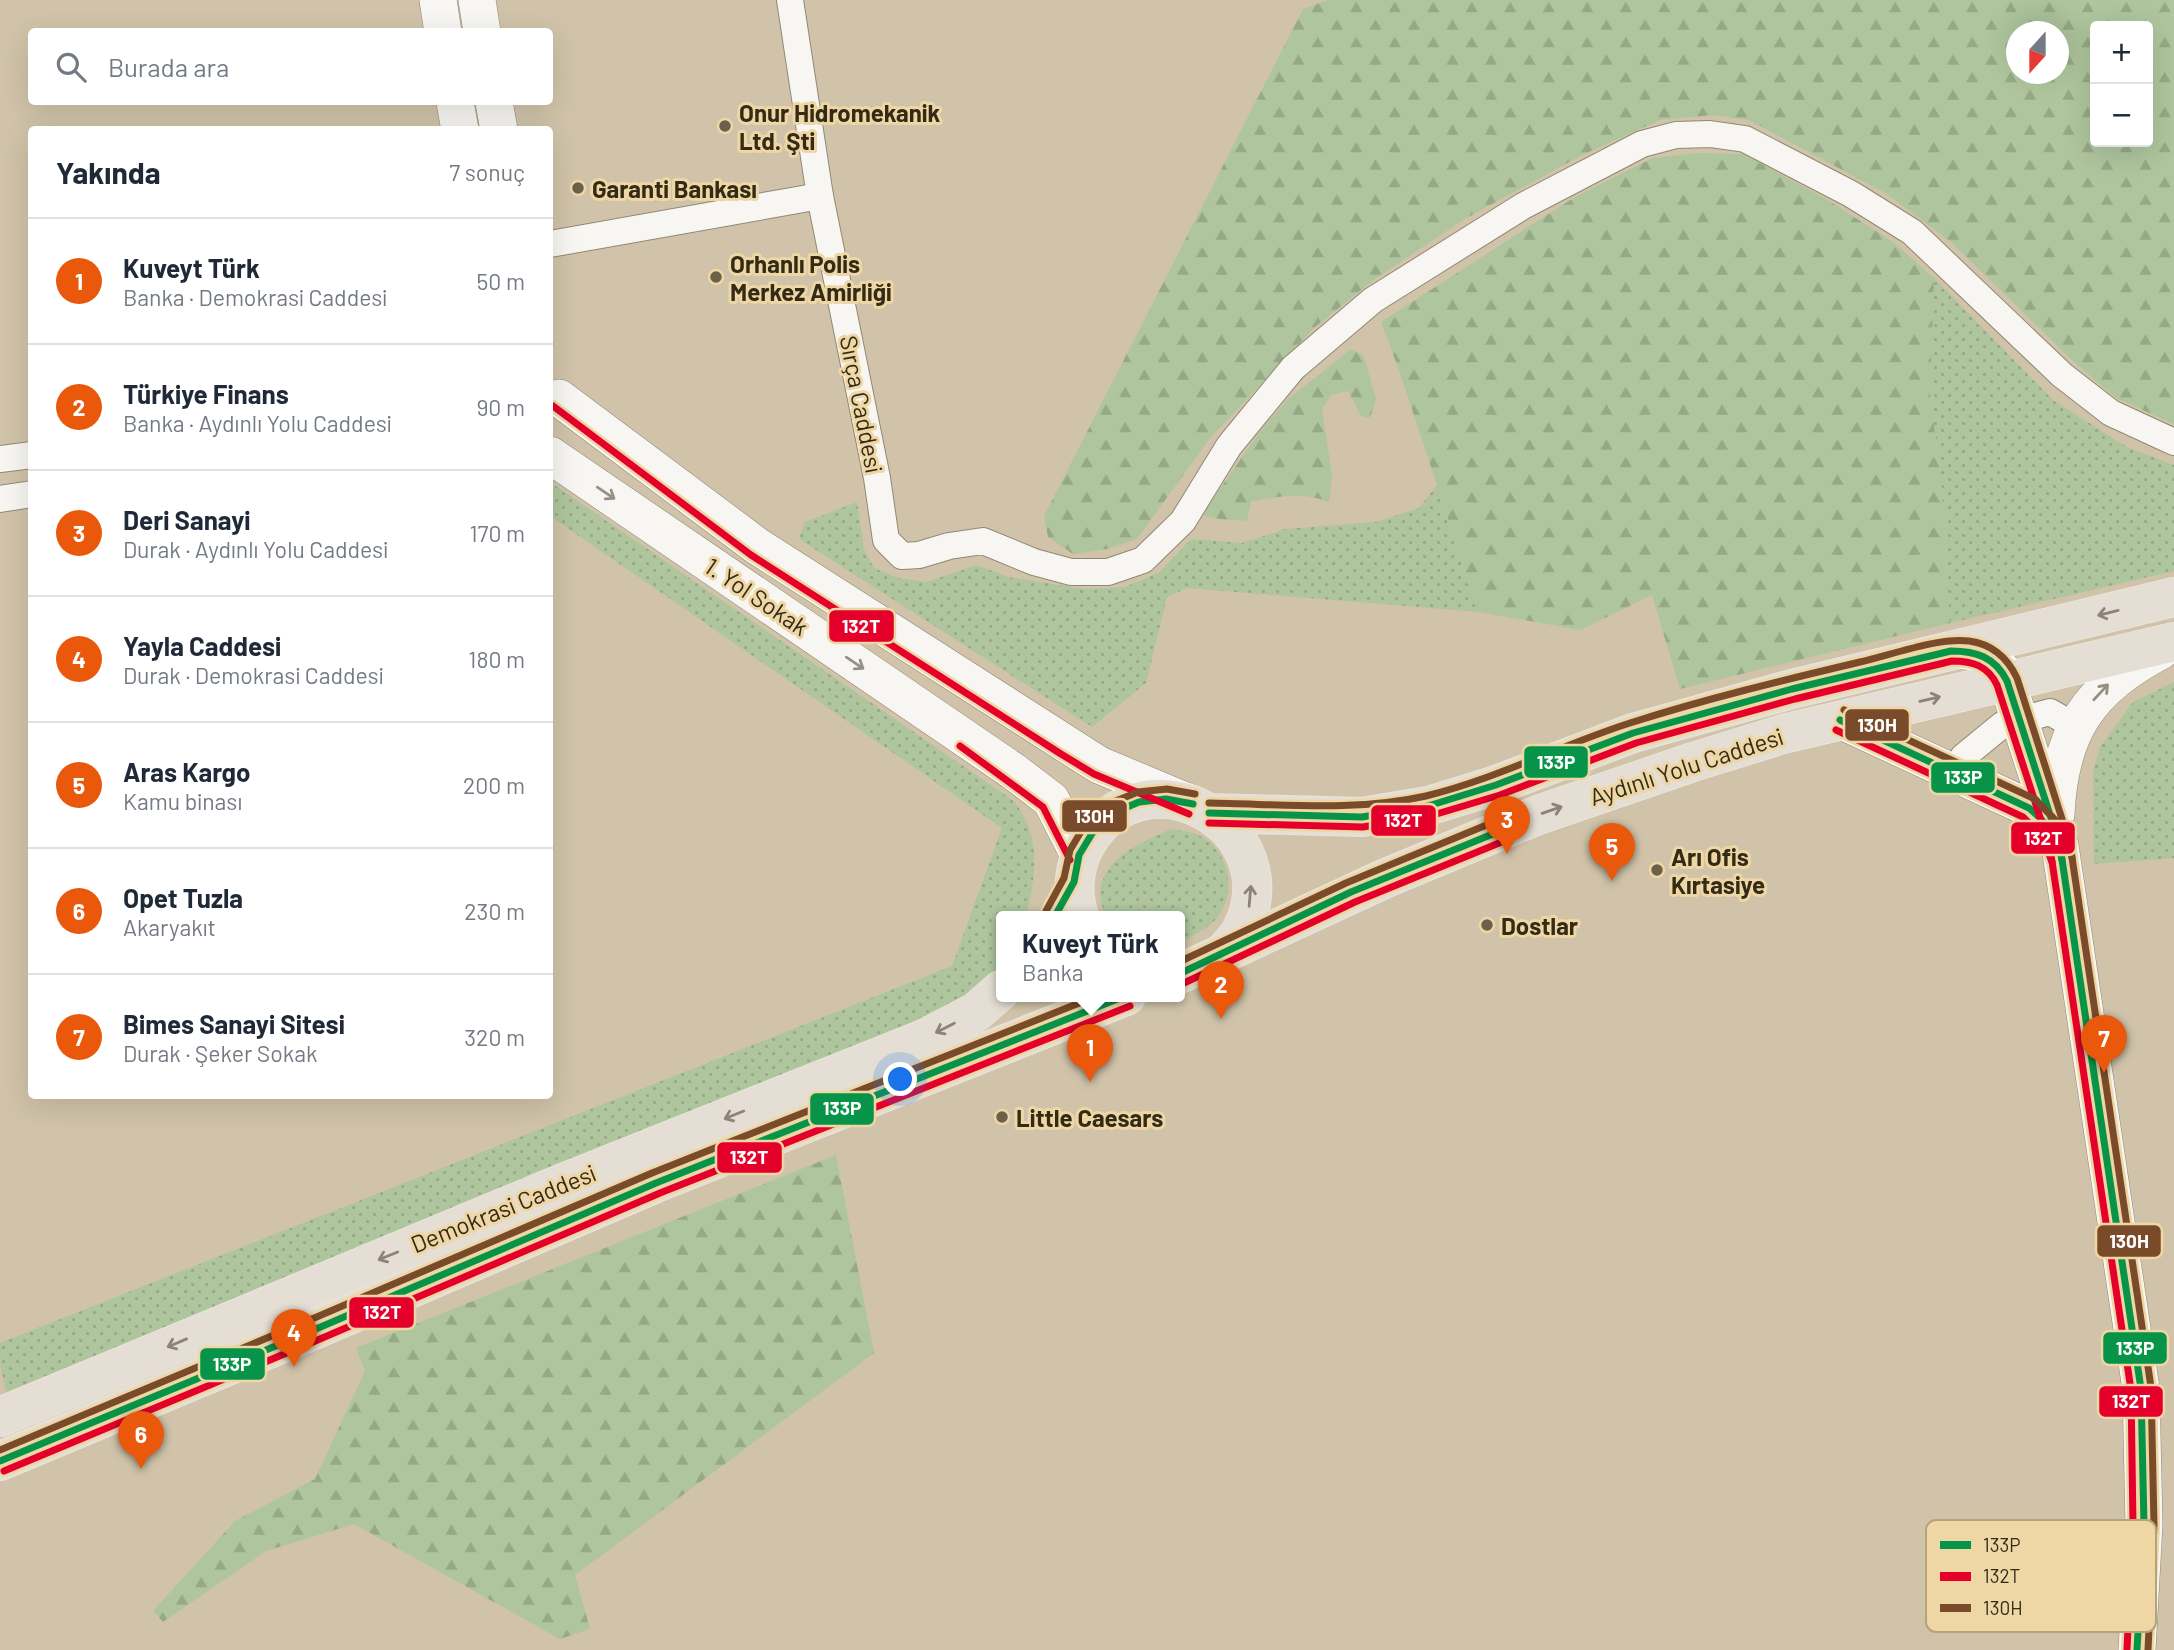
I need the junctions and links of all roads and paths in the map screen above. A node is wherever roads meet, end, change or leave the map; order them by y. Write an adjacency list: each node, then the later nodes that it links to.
1 (438, 0): 4 (street)
2 (477, 0): 5 (street)
3 (790, 0): 10 (street, Sırça Caddesi)
4 (442, 28)
5 (481, 28)
6 (456, 105): 8 (street)
7 (495, 105): 9 (street)
8 (459, 126)
9 (498, 126)
10 (820, 197): 11 (street); 13 (street, Sırça Caddesi)
11 (553, 243)
12 (553, 397): 19 (street, 1. Yol Sokak)
13 (2174, 442)
14 (28, 456): 16 (street)
15 (553, 456): 20 (street, 1. Yol Sokak, one-way to 20)
16 (0, 459)
17 (28, 495): 18 (street)
18 (0, 499)
19 (757, 546): 20 (street); 29 (street, 1. Yol Sokak)
20 (731, 579): 31 (street, 1. Yol Sokak, one-way to 31)
21 (2174, 597): 22 (main road, Aydınlı Yolu Caddesi, one-way to 22)
22 (2028, 633): 24 (main road, Aydınlı Yolu Caddesi); 25 (street)
23 (2174, 643): 25 (main road, Aydınlı Yolu Caddesi); 27 (street, one-way to 23)
24 (1951, 652): 25 (street); 29 (main road, Aydınlı Yolu Caddesi)
25 (2023, 677): 26 (main road, Aydınlı Yolu Caddesi, one-way to 25); 27 (street)
26 (1840, 720): 28 (street); 33 (main road, Aydınlı Yolu Caddesi, one-way to 26)
27 (2049, 720): 28 (street); 30 (street); 30 (street)
28 (1965, 777): 30 (street)
29 (1201, 808): 31 (main road, Aydınlı Yolu Caddesi); 33 (main road, one-way to 29)
30 (2060, 846): 39 (street)
31 (1077, 884): 32 (main road)
32 (1058, 911)
33 (1221, 956): 34 (main road, Aydınlı Yolu Caddesi)
34 (1185, 971)
35 (996, 994): 37 (main road, Demokrasi Caddesi, one-way to 37)
36 (1111, 1002): 38 (main road, Demokrasi Caddesi)
37 (0, 1417)
38 (0, 1461)
39 (2144, 1520)
40 (2138, 1632): 41 (street)
41 (2137, 1650)

